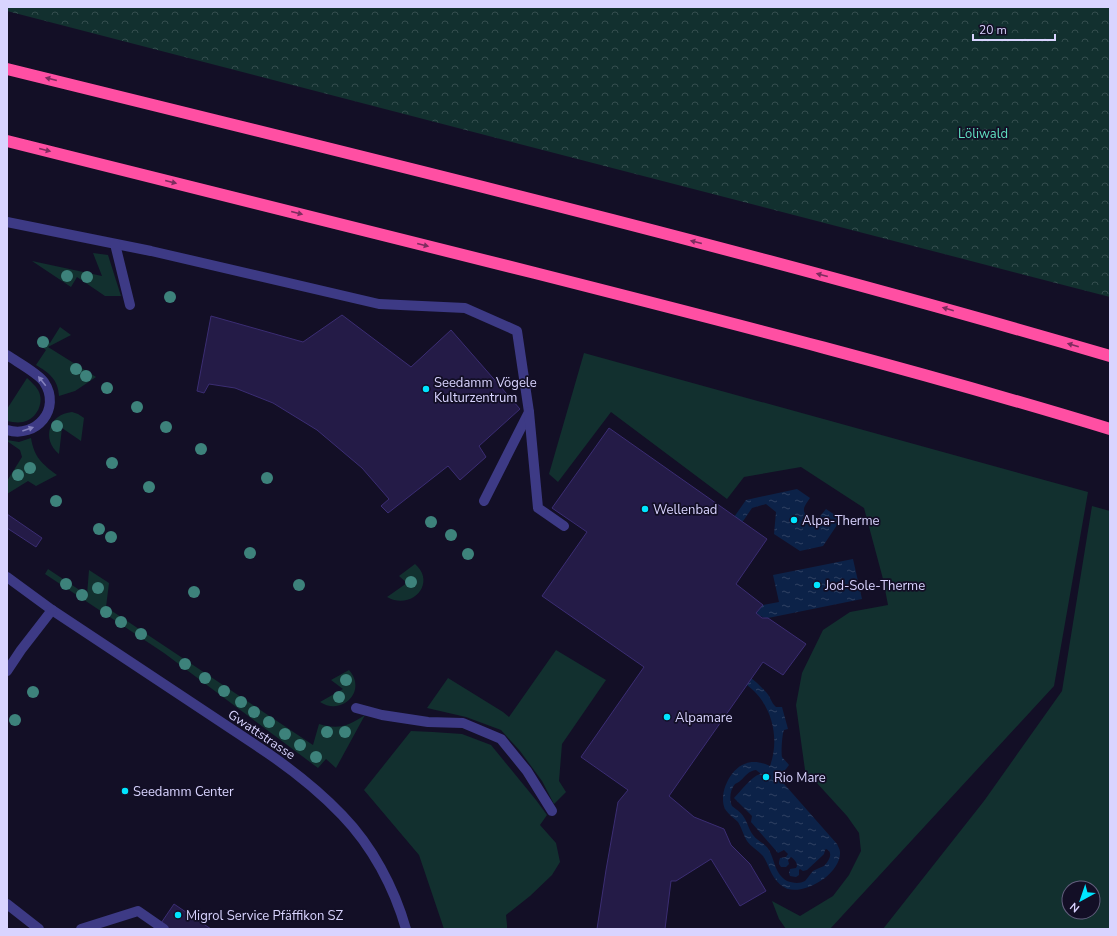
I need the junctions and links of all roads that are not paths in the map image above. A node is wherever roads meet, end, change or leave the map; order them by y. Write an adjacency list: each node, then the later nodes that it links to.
1 (7, 68): 7 (highway, one-way to 1)
2 (7, 141): 9 (highway, one-way to 9)
3 (7, 222): 4 (street)
4 (115, 244): 5 (street); 8 (street)
5 (130, 305)
6 (7, 355): 10 (street, one-way to 6)
7 (1110, 356)
8 (529, 412): 11 (street); 12 (street)
9 (1110, 429)
10 (7, 430)
11 (484, 501)
12 (564, 526)
13 (7, 578): 14 (street, Gwattstrasse)
14 (52, 610): 15 (street); 22 (street, Gwattstrasse)
15 (7, 671)
16 (356, 708): 17 (street)
17 (552, 811)
18 (7, 904): 19 (street)
19 (39, 929)
20 (81, 929): 21 (street)
21 (164, 929)
22 (406, 929)

